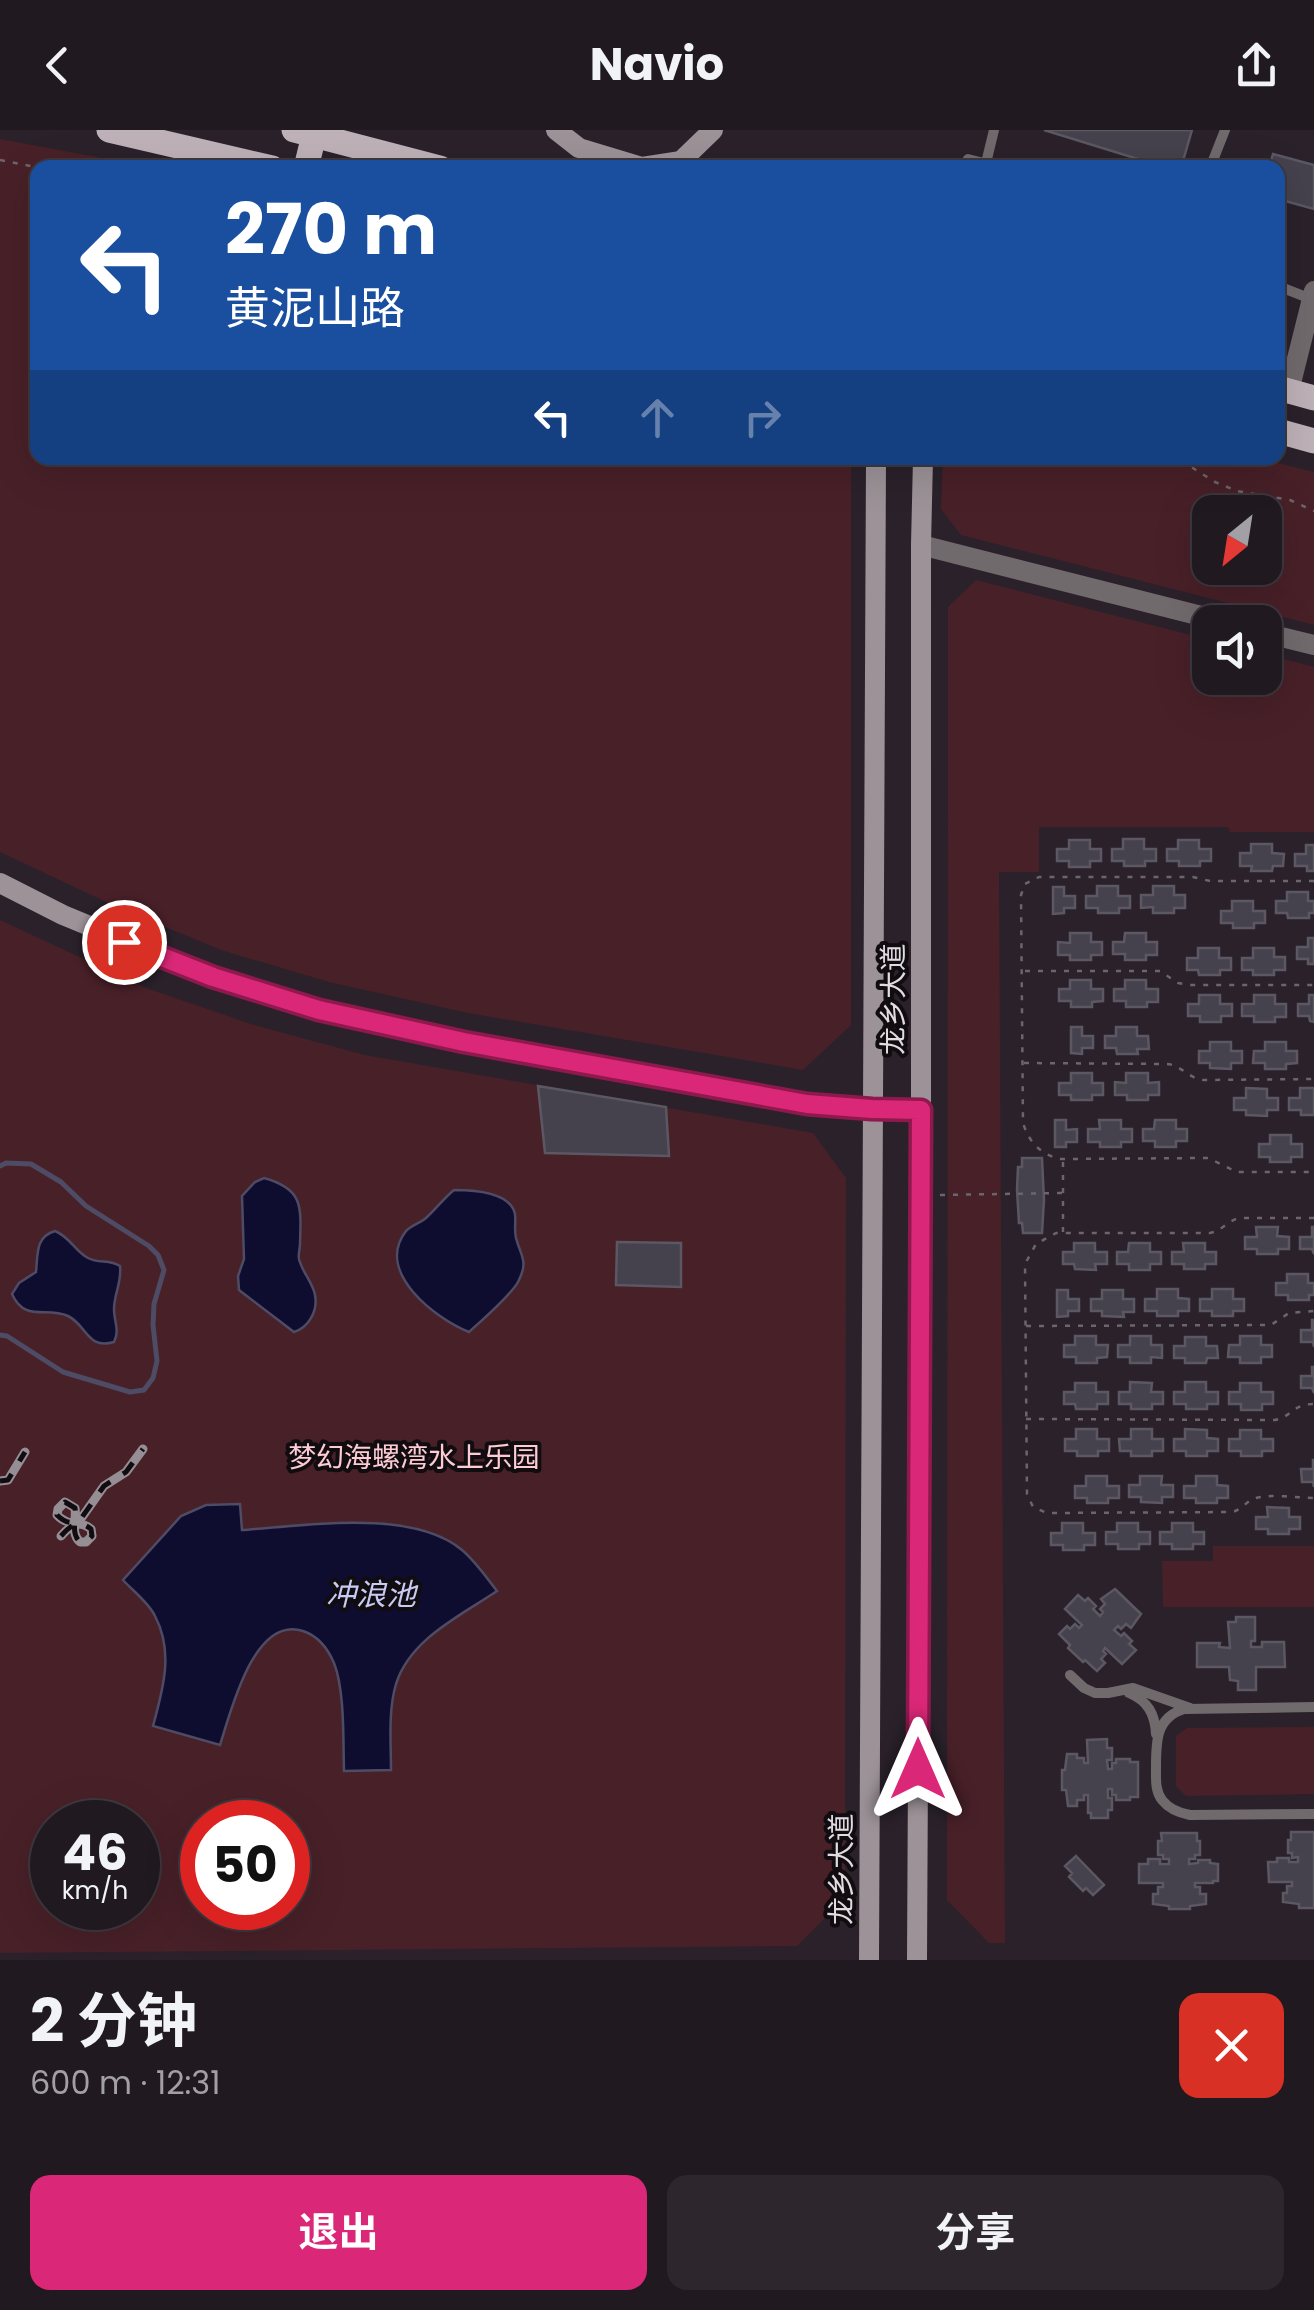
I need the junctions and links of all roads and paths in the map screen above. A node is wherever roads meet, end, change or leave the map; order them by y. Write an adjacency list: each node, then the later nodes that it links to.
1 (108, 130): 8 (main road)
2 (556, 130): 11 (main road)
3 (713, 130): 12 (main road)
4 (994, 130): 13 (lane)
5 (1225, 130): 14 (lane)
6 (304, 132): 9 (main road); 10 (main road)
7 (0, 160): 15 (path)
8 (237, 160)
9 (306, 160)
10 (410, 160)
11 (617, 160)
12 (682, 160)
13 (987, 160)
14 (1213, 160)
15 (30, 166)
16 (1285, 288): 17 (lane)
17 (1313, 295): 18 (street)
18 (1285, 384)
19 (1285, 391): 20 (main road)
20 (1314, 398)
21 (1285, 433): 22 (main road)
22 (1314, 441)
23 (876, 465): 37 (main road, 龙乡大道)
24 (923, 465): 27 (main road, 龙乡大道)
25 (1186, 465): 26 (path)
26 (1314, 511)
27 (920, 546): 28 (street); 38 (main road, 龙乡大道)
28 (1192, 614)
29 (1282, 637): 30 (street)
30 (1314, 645)
31 (1314, 881): 33 (path)
32 (0, 883): 37 (main road)
33 (1022, 970): 34 (path); 35 (path)
34 (1314, 985)
35 (1022, 1063): 36 (path); 39 (path)
36 (1314, 1079)
37 (872, 1109): 38 (main road); 56 (main road, 龙乡大道)
38 (921, 1110): 42 (main road, 龙乡大道)
39 (1063, 1159): 40 (path); 41 (path)
40 (1314, 1172)
41 (1063, 1193): 42 (path); 44 (path)
42 (921, 1195): 57 (main road, 龙乡大道)
43 (1314, 1218): 44 (path)
44 (1063, 1232): 46 (path)
45 (1314, 1311): 46 (path)
46 (1026, 1326): 48 (path)
47 (1314, 1404): 48 (path)
48 (1026, 1419): 49 (path)
49 (1314, 1498)
50 (1070, 1675): 51 (lane)
51 (1114, 1692): 53 (lane); 54 (lane)
52 (1314, 1707): 53 (lane)
53 (1191, 1708): 54 (lane)
54 (1156, 1740): 55 (lane)
55 (1314, 1814)
56 (869, 1960)
57 (917, 1960)

